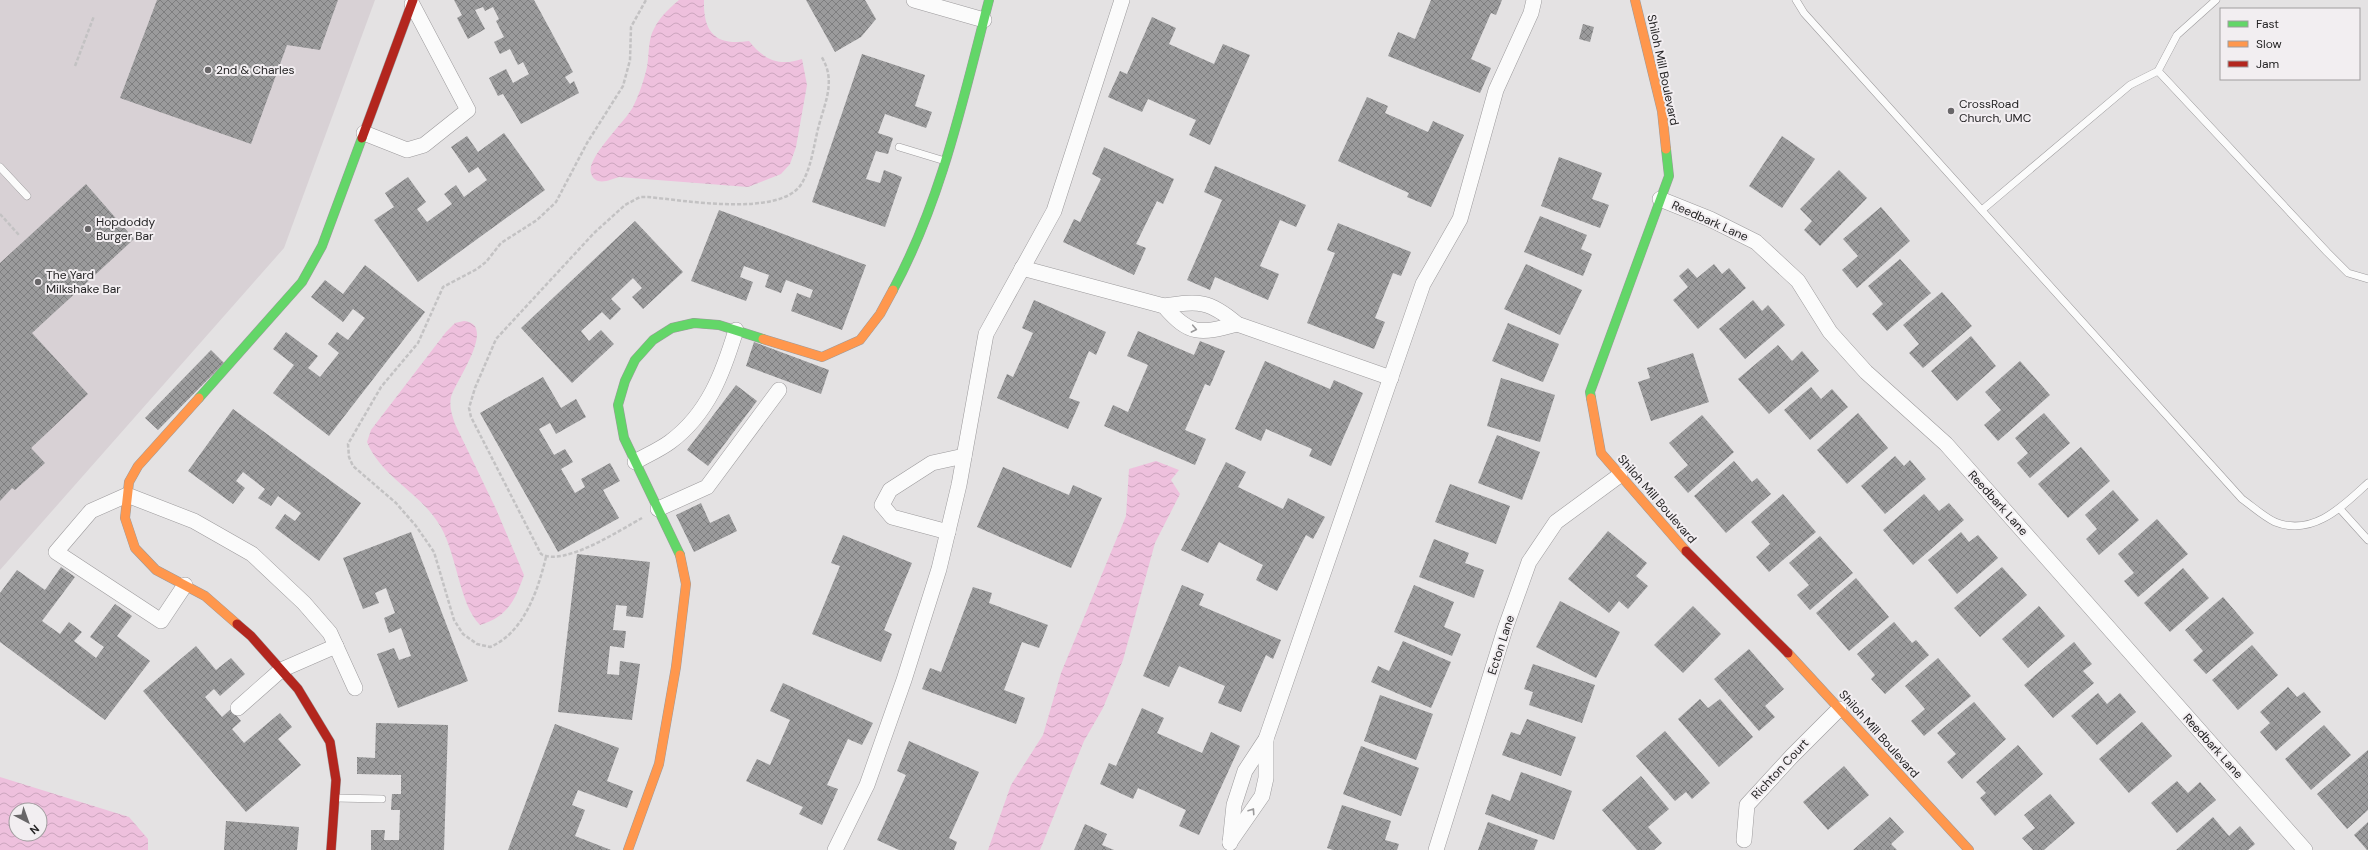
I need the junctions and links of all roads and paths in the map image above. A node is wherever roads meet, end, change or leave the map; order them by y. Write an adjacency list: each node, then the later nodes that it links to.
1 (646, 0): 40 (path)
2 (914, 0): 11 (street)
3 (989, 0): 11 (street)
4 (1122, 0): 24 (street)
5 (1534, 0): 29 (street)
6 (1635, 0): 20 (street, Shiloh Mill Boulevard)
7 (1796, 0): 21 (lane)
8 (2216, 0): 14 (lane)
9 (412, 2): 15 (street); 15 (street)
10 (94, 16): 13 (path)
11 (984, 20): 17 (street)
12 (821, 56): 40 (path)
13 (76, 66)
14 (2158, 71): 21 (lane); 25 (lane)
15 (364, 133): 35 (street)
16 (899, 147): 17 (lane)
17 (947, 162): 28 (street)
18 (0, 167): 19 (lane)
19 (27, 196)
20 (1660, 199): 33 (street, Shiloh Mill Boulevard); 57 (street, Reedbark Lane)
21 (1982, 210): 37 (lane)
22 (0, 214): 23 (path)
23 (20, 235)
24 (1022, 268): 26 (street); 31 (street)
25 (2368, 279)
26 (1164, 306): 27 (street); 27 (street, one-way to 27)
27 (1236, 324): 29 (street)
28 (736, 330): 32 (street); 32 (street)
29 (1391, 378): 47 (street)
30 (779, 390): 36 (street)
31 (964, 456): 38 (street); 38 (street)
32 (635, 462): 36 (street)
33 (1620, 475): 46 (street, Shiloh Mill Boulevard); 55 (street, Ecton Lane)
34 (2368, 483): 37 (lane)
35 (127, 495): 41 (street); 41 (street); 42 (street)
36 (658, 509): 40 (path); 53 (street)
37 (2340, 509): 39 (lane)
38 (948, 532): 54 (street)
39 (2368, 540)
40 (546, 557)
41 (185, 585): 43 (street)
42 (336, 646): 43 (street); 44 (street)
43 (281, 670): 45 (street); 48 (street)
44 (355, 688)
45 (238, 708)
46 (1839, 708): 50 (street, Richton Court); 56 (street, Shiloh Mill Boulevard)
47 (1266, 739): 51 (street); 51 (street, one-way to 47)
48 (335, 798): 49 (lane); 52 (street)
49 (382, 799)
50 (1744, 840)
51 (1228, 847)
52 (331, 850)
53 (628, 850)
54 (836, 850)
55 (1436, 850)
56 (1969, 850)
57 (2305, 850)

